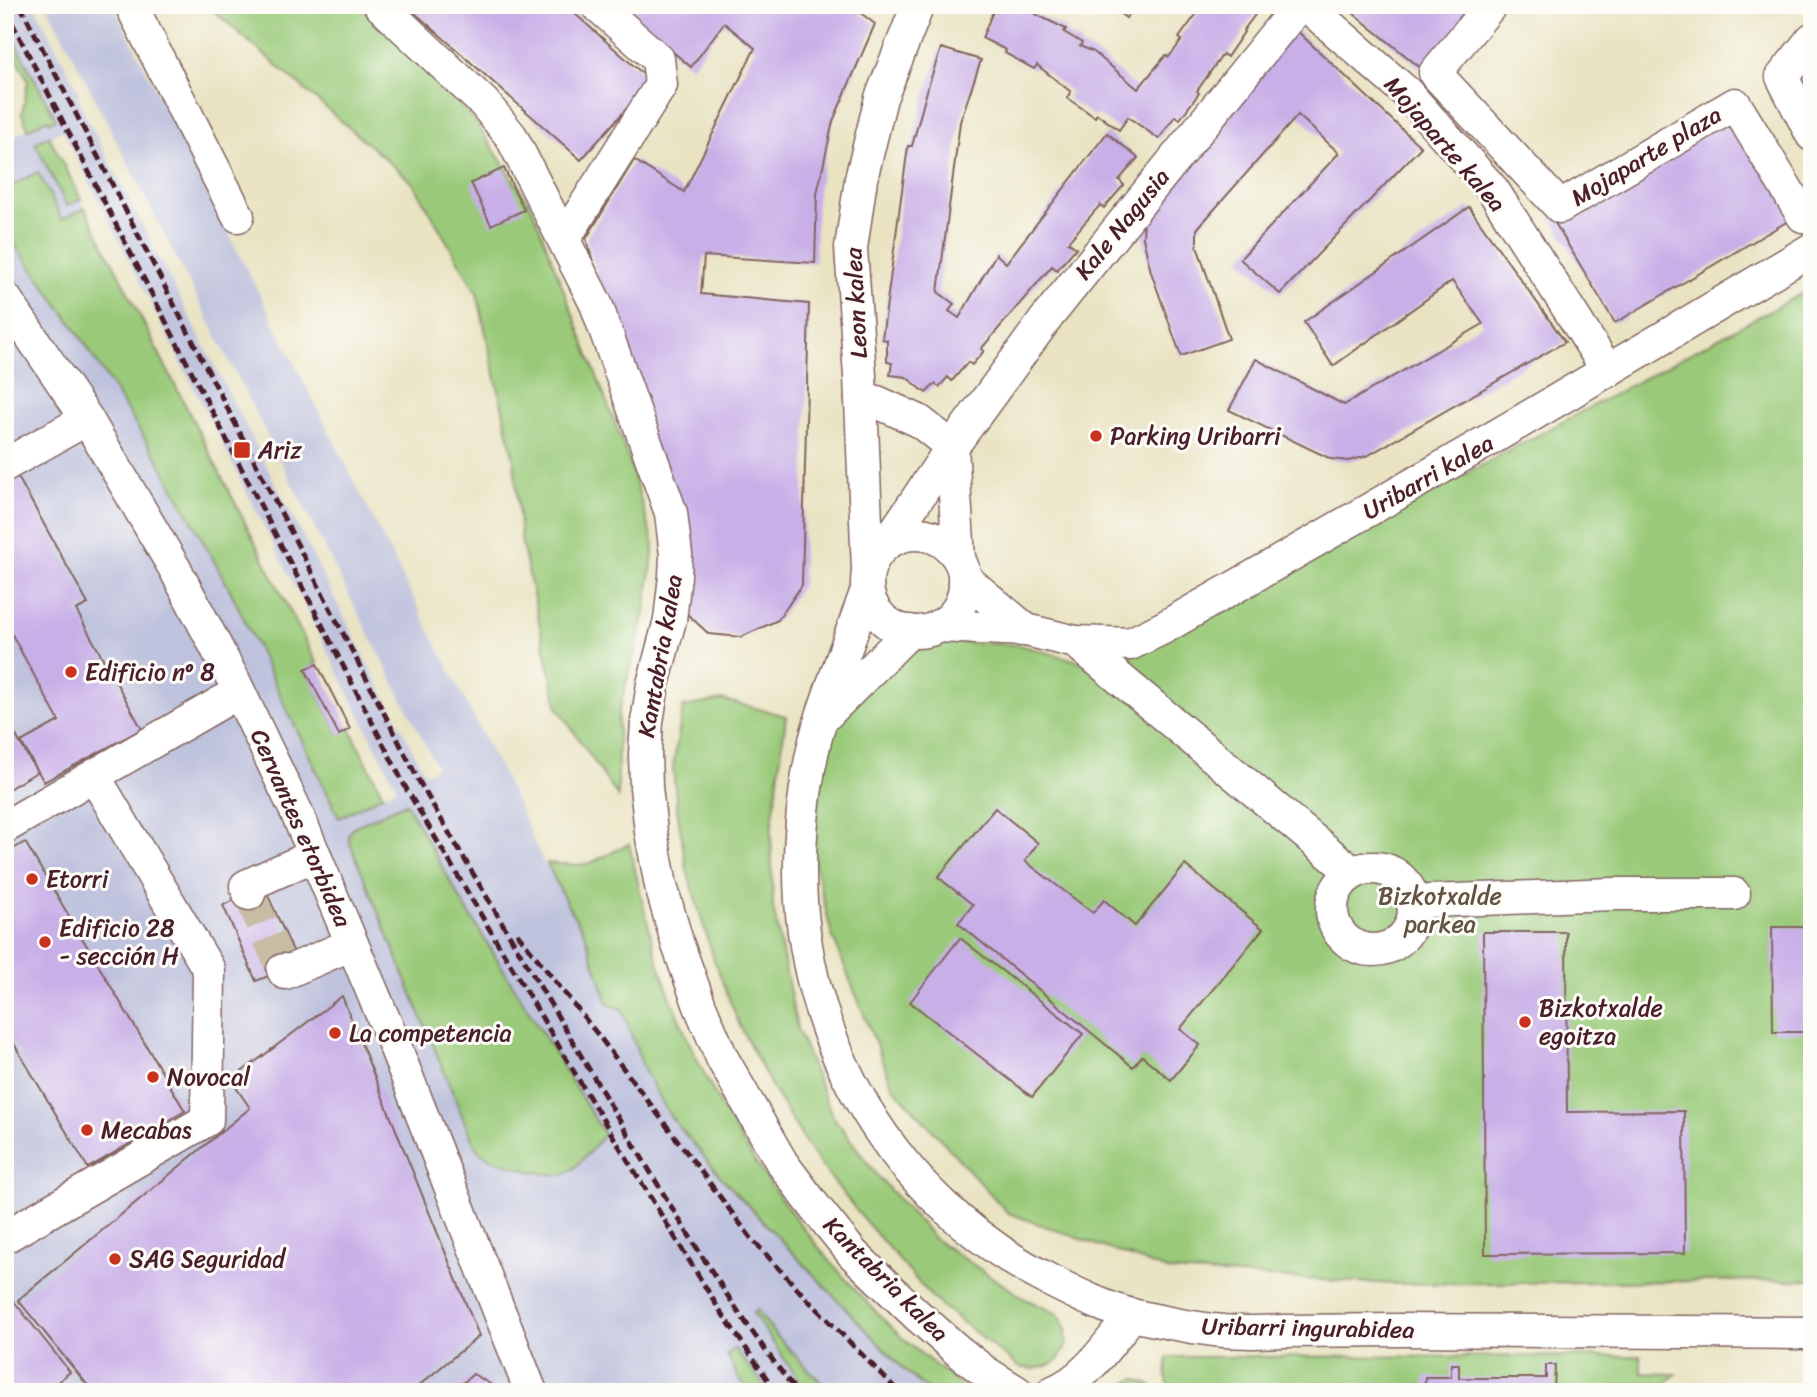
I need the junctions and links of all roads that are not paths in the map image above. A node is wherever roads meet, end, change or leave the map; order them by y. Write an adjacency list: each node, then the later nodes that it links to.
1 (131, 5): 11 (street)
2 (380, 5): 12 (street, Kantabria kalea)
3 (597, 5): 12 (street)
4 (918, 5): 16 (street, Leon kalea)
5 (1299, 5): 18 (street, Kale Nagusia)
6 (1306, 5): 15 (street, Mojaparte kalea)
7 (1491, 5): 10 (street, Mojaparte plaza)
8 (1812, 39): 9 (street)
9 (1812, 135)
10 (1812, 211)
11 (238, 216)
12 (564, 239): 41 (street, Kantabria kalea)
13 (1812, 250): 15 (street, Uribarri kalea)
14 (5, 298): 17 (street, Cervantes etorbidea)
15 (1608, 371): 25 (street, Uribarri kalea)
16 (861, 398): 18 (street); 22 (street, Leon kalea)
17 (87, 418): 19 (street); 26 (street, Cervantes etorbidea)
18 (951, 447): 20 (street, Kale Nagusia); 21 (street)
19 (5, 465)
20 (888, 542): 21 (street); 22 (street, Kale Nagusia)
21 (961, 569): 23 (street); 24 (street, Uribarri kalea)
22 (868, 580): 23 (street); 27 (street, Uribarri ingurabidea)
23 (924, 629): 24 (street, Uribarri kalea); 27 (street)
24 (1026, 630): 25 (street, Uribarri kalea)
25 (1076, 642): 31 (street)
26 (239, 692): 28 (street); 30 (street, Cervantes etorbidea)
27 (821, 720): 38 (street, Uribarri ingurabidea)
28 (94, 776): 29 (street); 37 (street)
29 (5, 827)
30 (315, 855): 32 (street); 35 (street, Cervantes etorbidea)
31 (1353, 873): 34 (street); 34 (street)
32 (249, 894)
33 (1734, 894): 34 (street)
34 (1413, 905)
35 (352, 944): 36 (street); 40 (street, Cervantes etorbidea)
36 (284, 972)
37 (5, 1237)
38 (1132, 1315): 39 (street, Uribarri ingurabidea); 42 (street)
39 (1812, 1333)
40 (531, 1392)
41 (1017, 1392)
42 (1053, 1392)

